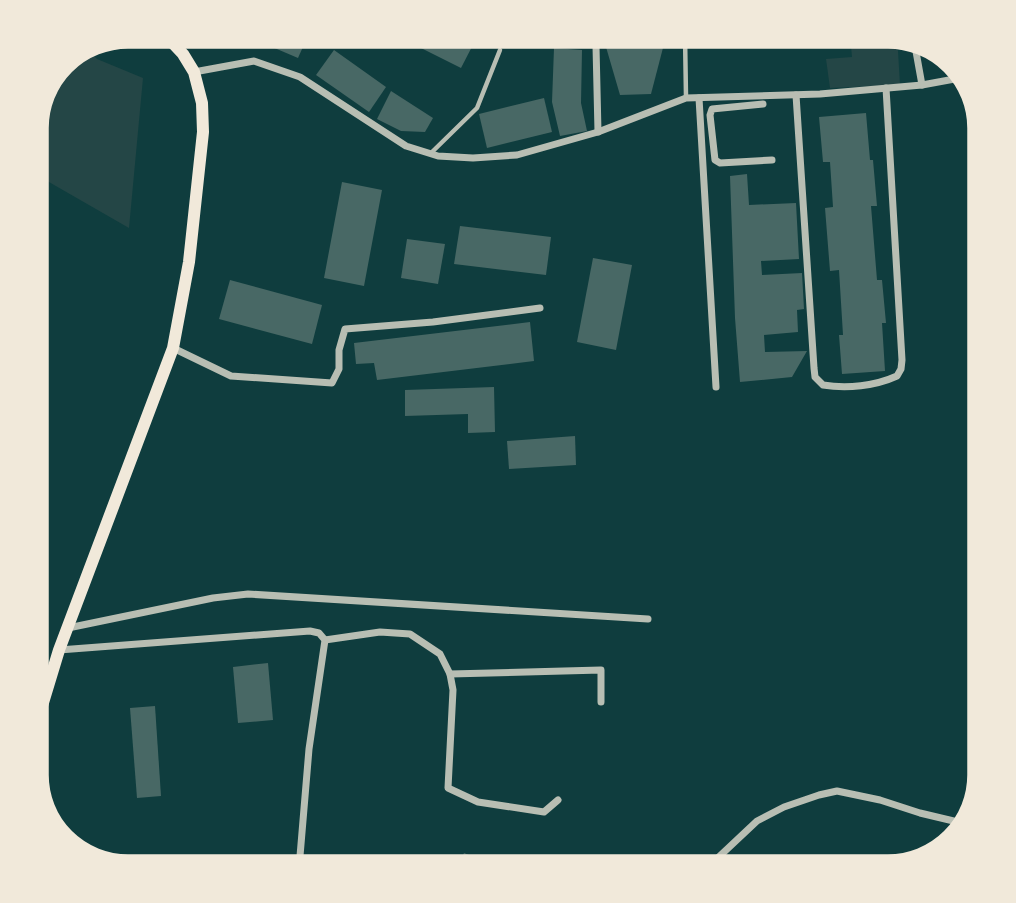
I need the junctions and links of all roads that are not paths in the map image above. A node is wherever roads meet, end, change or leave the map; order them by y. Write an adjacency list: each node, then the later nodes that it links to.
1 (176, 47): 6 (main road)
2 (596, 47): 17 (street)
3 (685, 47): 13 (lane)
4 (500, 50): 19 (lane)
5 (916, 52): 8 (street)
6 (194, 72): 19 (street); 23 (main road)
7 (952, 79): 8 (street)
8 (922, 85): 9 (street)
9 (886, 88): 10 (street); 10 (street)
10 (796, 95): 12 (street)
11 (703, 97): 12 (street); 13 (street); 16 (street); 20 (street)
12 (735, 97): 15 (street)
13 (685, 98): 17 (street)
14 (763, 104): 15 (street)
15 (736, 106): 16 (street)
16 (712, 109): 18 (street)
17 (598, 132): 19 (street)
18 (714, 153): 20 (street); 21 (street)
19 (430, 154)
20 (702, 155): 24 (street)
21 (772, 160)
22 (540, 308): 23 (street)
23 (173, 348): 26 (main road)
24 (716, 387)
25 (648, 620): 26 (street)
26 (67, 628): 28 (main road)
27 (325, 640): 28 (street); 29 (street); 34 (street)
28 (59, 650): 30 (main road)
29 (450, 674): 31 (street); 32 (street)
30 (47, 690)
31 (601, 702)
32 (558, 800)
33 (954, 821): 35 (street)
34 (300, 856)
35 (720, 856)

